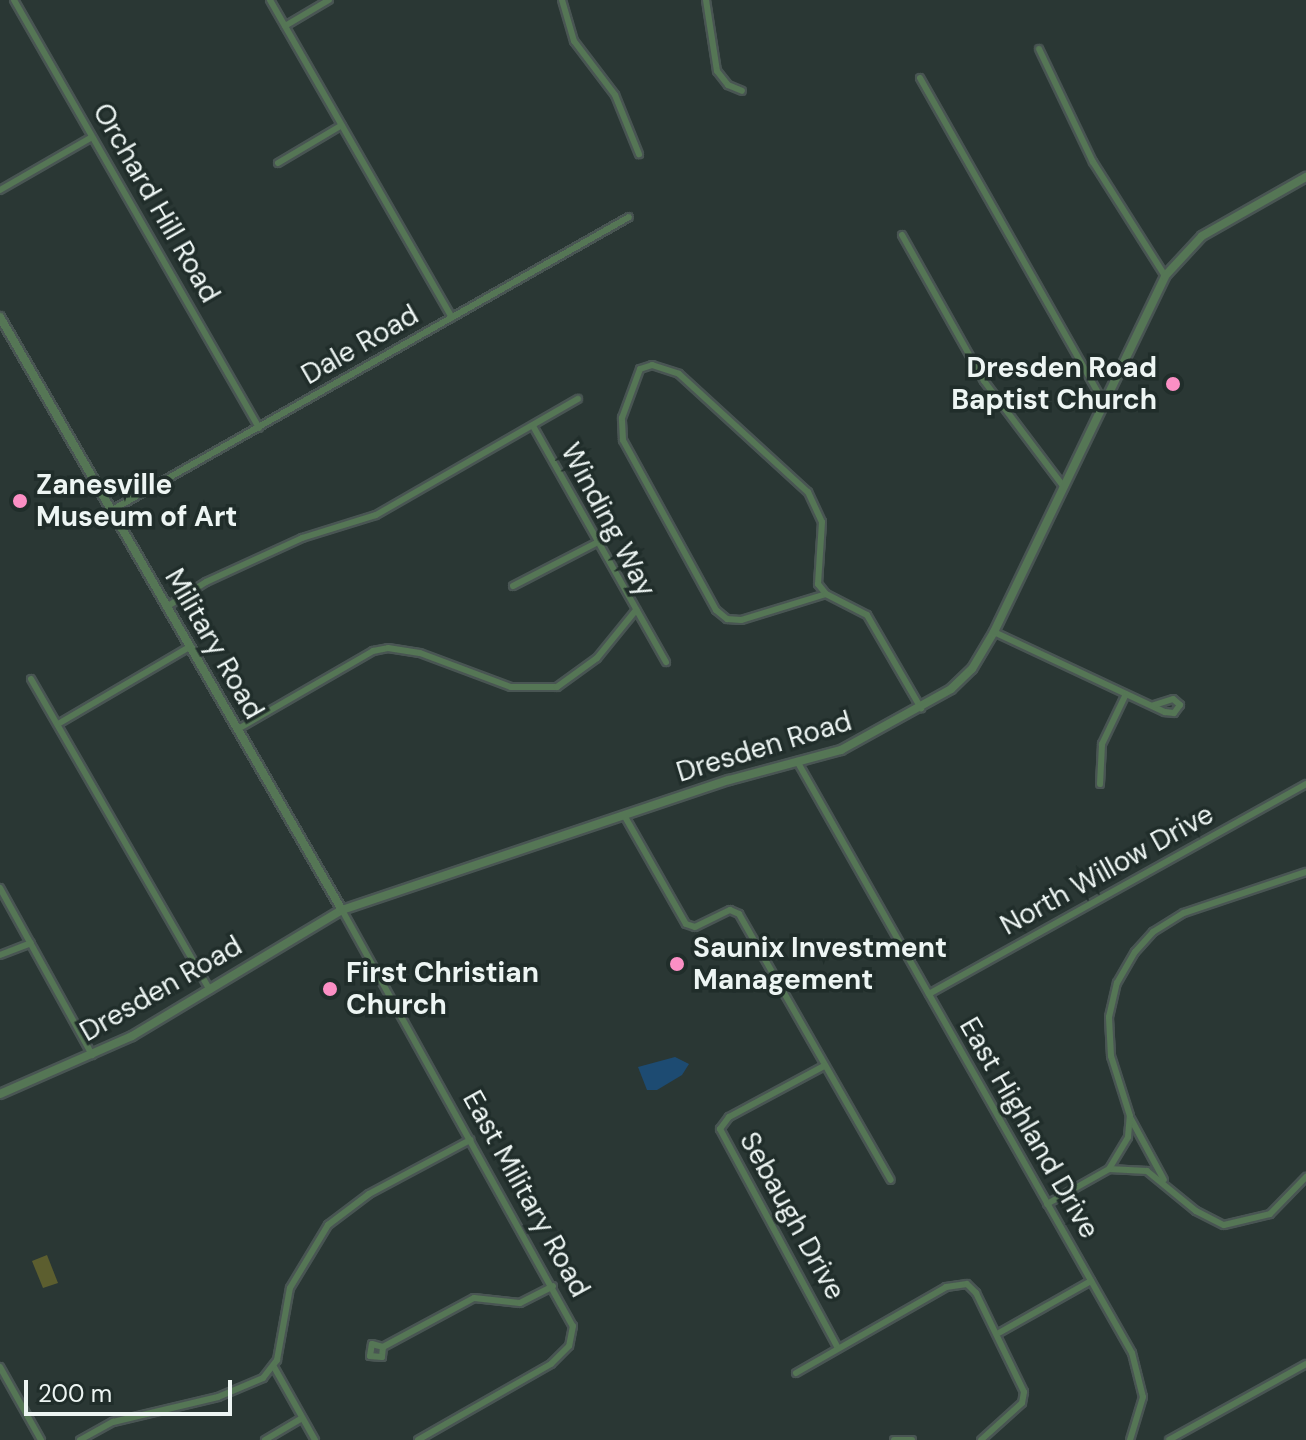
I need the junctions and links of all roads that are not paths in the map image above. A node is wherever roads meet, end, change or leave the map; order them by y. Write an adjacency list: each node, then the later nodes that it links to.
1 (14, 0): 11 (street, Orchard Hill Road)
2 (270, 0): 6 (street)
3 (329, 0): 6 (street)
4 (562, 0): 12 (street)
5 (706, 0): 9 (street)
6 (285, 26): 10 (street)
7 (1039, 49): 18 (street)
8 (920, 78): 22 (street)
9 (742, 91)
10 (342, 125): 13 (street); 20 (street)
11 (92, 137): 15 (street); 24 (street, Orchard Hill Road)
12 (639, 154)
13 (278, 163)
14 (1306, 177): 18 (street, Dresden Road)
15 (0, 190)
16 (629, 217): 20 (street, Dale Road)
17 (902, 235): 25 (street)
18 (1165, 276): 22 (street, Dresden Road)
19 (0, 317): 26 (street, Military Road)
20 (452, 318): 24 (street, Dale Road)
21 (578, 399): 23 (street, Winding Way)
22 (1103, 402): 25 (street, Dresden Road)
23 (533, 426): 27 (street, Winding Way); 30 (street, Winding Way)
24 (259, 428): 26 (street, Dale Road)
25 (1063, 486): 32 (street, Dresden Road)
26 (112, 510): 30 (street, Military Road)
27 (598, 542): 28 (street); 31 (street, Winding Way)
28 (513, 586)
29 (826, 594): 29 (street); 38 (street)
30 (168, 606): 33 (street, Military Road)
31 (636, 610): 34 (street); 40 (street, Winding Way)
32 (994, 632): 36 (street); 38 (street, Dresden Road)
33 (191, 646): 39 (street); 40 (street, Military Road)
34 (666, 662)
35 (31, 679): 39 (street)
36 (1126, 694): 37 (street); 42 (street)
37 (1154, 705)
38 (921, 708): 41 (street, Dresden Road)
39 (58, 724): 50 (street)
40 (238, 729): 47 (street, Military Road)
41 (797, 761): 44 (street, Dresden Road); 51 (street, East Highland Drive)
42 (1100, 784)
43 (1306, 784): 51 (street, North Willow Drive)
44 (624, 815): 47 (street, Dresden Road); 53 (street)
45 (1306, 872): 55 (street)
46 (0, 888): 48 (street)
47 (342, 910): 50 (street, Dresden Road); 56 (street, East Military Road)
48 (31, 943): 49 (street); 52 (street)
49 (0, 955)
50 (210, 990): 52 (street, Dresden Road)
51 (929, 994): 61 (street, East Highland Drive)
52 (92, 1055): 54 (street, Dresden Road)
53 (824, 1066): 59 (street); 66 (street, Sebaugh Drive)
54 (0, 1094)
55 (1130, 1116): 57 (street); 60 (street)
56 (470, 1140): 63 (street, East Military Road); 69 (street)
57 (1109, 1169): 60 (street); 61 (street)
58 (1306, 1177): 60 (street)
59 (891, 1180)
60 (1165, 1183)
61 (1047, 1204): 62 (street, East Highland Drive)
62 (1091, 1281): 64 (street); 80 (street, East Highland Drive)
63 (553, 1286): 65 (street); 76 (street, East Military Road)
64 (997, 1334): 66 (street); 79 (street)
65 (383, 1347)
66 (838, 1348): 70 (street)
67 (1306, 1364): 81 (street)
68 (0, 1367): 72 (street)
69 (274, 1367): 71 (street); 73 (street)
70 (796, 1373)
71 (302, 1418): 74 (street); 75 (street)
72 (41, 1440)
73 (80, 1440)
74 (265, 1440)
75 (315, 1440)
76 (418, 1440)
77 (894, 1440): 78 (street)
78 (912, 1440)
79 (981, 1440)
80 (1130, 1440)
81 (1169, 1440)

